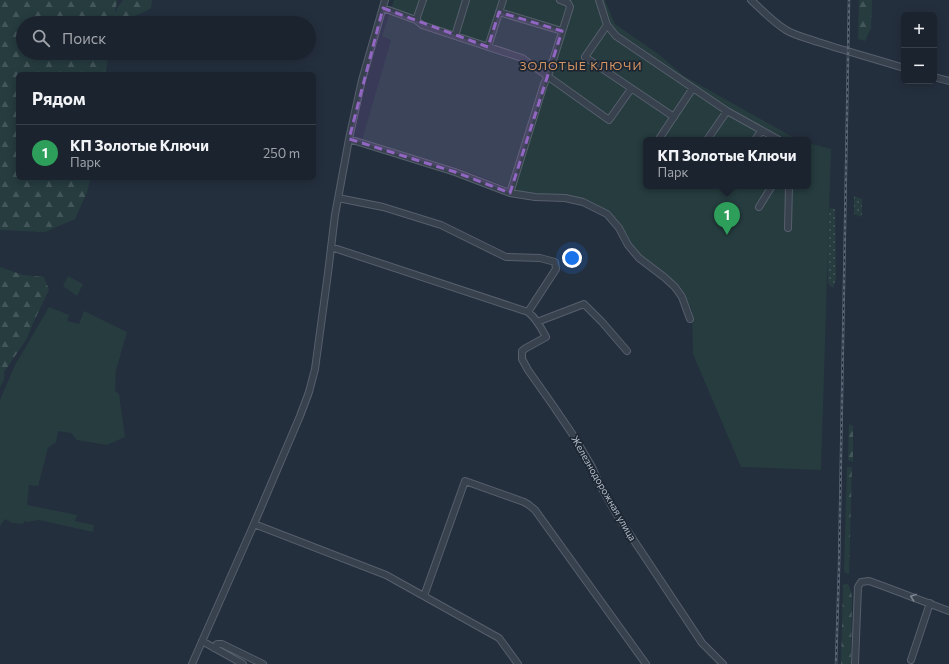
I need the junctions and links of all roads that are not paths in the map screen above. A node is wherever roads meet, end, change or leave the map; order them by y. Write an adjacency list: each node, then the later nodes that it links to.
1 (385, 0): 8 (street)
2 (423, 0): 10 (street)
3 (466, 0): 13 (street)
4 (503, 0): 9 (street)
5 (560, 0): 12 (street)
6 (598, 0): 11 (street)
7 (751, 0): 15 (street)
8 (382, 8): 10 (street); 28 (street)
9 (499, 12): 12 (street); 14 (street)
10 (416, 20): 13 (street)
11 (607, 26): 19 (street); 20 (street)
12 (562, 31): 16 (street)
13 (455, 36): 14 (street)
14 (488, 47): 16 (street)
15 (901, 67)
16 (548, 76): 20 (street); 31 (street)
17 (937, 78): 18 (street)
18 (949, 82)
19 (693, 88): 21 (street); 22 (street)
20 (631, 89): 22 (street)
21 (726, 111): 23 (street); 25 (street)
22 (674, 117): 24 (street)
23 (762, 130): 26 (street); 27 (street)
24 (660, 137)
25 (709, 137)
26 (757, 137)
27 (774, 137)
28 (349, 139): 31 (street); 32 (street)
29 (770, 189): 33 (street)
30 (789, 189): 34 (street)
31 (510, 193): 37 (street)
32 (338, 198): 35 (street); 36 (street)
33 (759, 207)
34 (788, 228)
35 (331, 247): 36 (street); 40 (street)
36 (528, 312): 38 (street)
37 (690, 319)
38 (537, 322): 39 (street); 52 (street, Железнодорожная улица)
39 (627, 351)
40 (254, 524): 41 (street); 44 (street)
41 (424, 596): 50 (street); 51 (street)
42 (930, 603): 43 (street); 46 (street); 53 (street, one-way to 53)
43 (949, 611)
44 (202, 641): 45 (street); 47 (street)
45 (214, 648): 48 (street); 49 (street)
46 (910, 660)
47 (192, 664)
48 (243, 664)
49 (263, 664)
50 (518, 664)
51 (646, 664)
52 (723, 664)
53 (855, 664)

